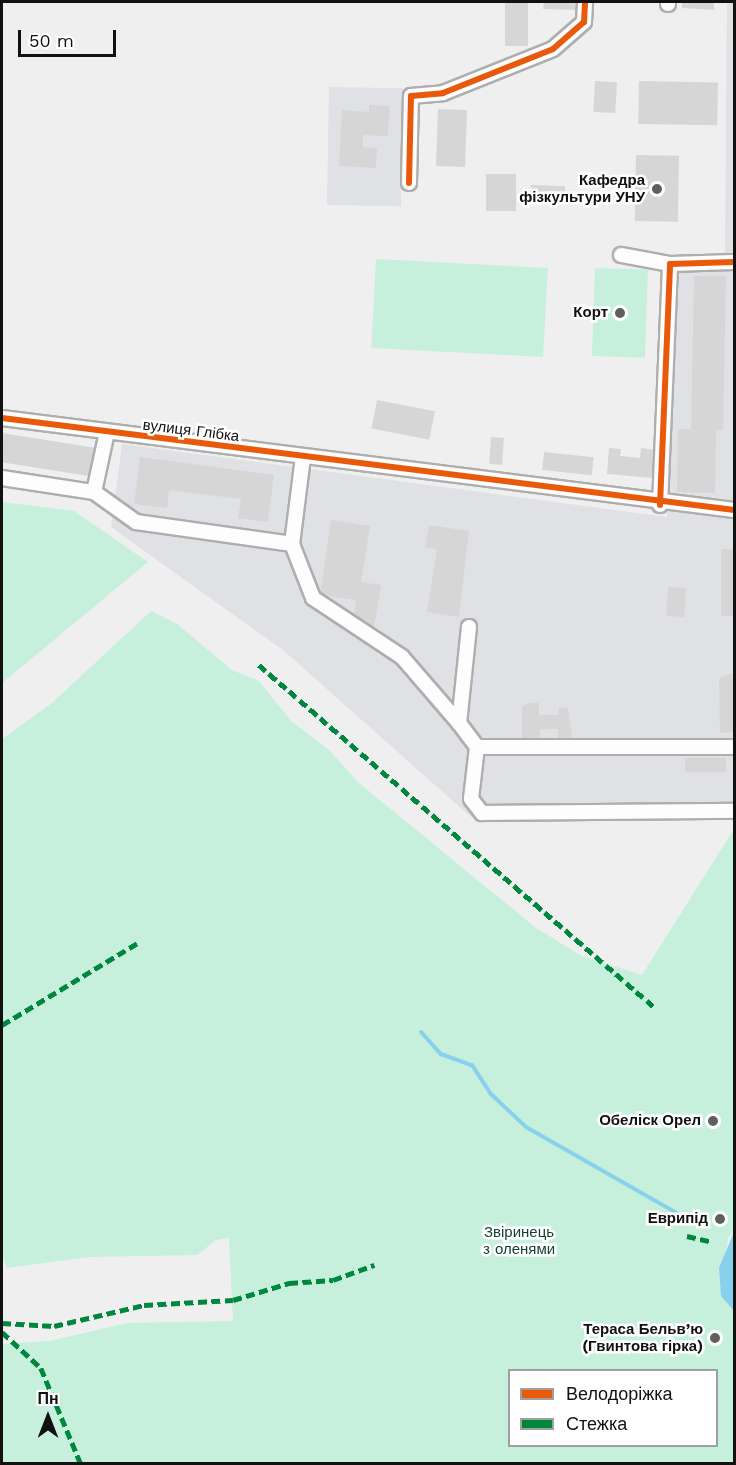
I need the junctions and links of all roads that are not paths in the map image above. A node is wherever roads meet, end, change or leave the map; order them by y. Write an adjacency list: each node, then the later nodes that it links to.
1 (585, 2): 2 (street)
2 (410, 183)
3 (621, 255): 5 (street)
4 (735, 262): 5 (street)
5 (670, 264): 11 (street)
6 (2, 418): 7 (street, вулиця Глібка)
7 (106, 432): 8 (street, вулиця Глібка); 10 (street)
8 (303, 457): 11 (street, вулиця Глібка); 13 (street)
9 (2, 478): 10 (street)
10 (94, 492): 13 (street)
11 (660, 505): 12 (street, вулиця Глібка)
12 (735, 510)
13 (292, 544): 15 (street)
14 (469, 627): 15 (street)
15 (459, 723): 16 (street)
16 (477, 747): 17 (street); 18 (street)
17 (735, 747)
18 (735, 812)

